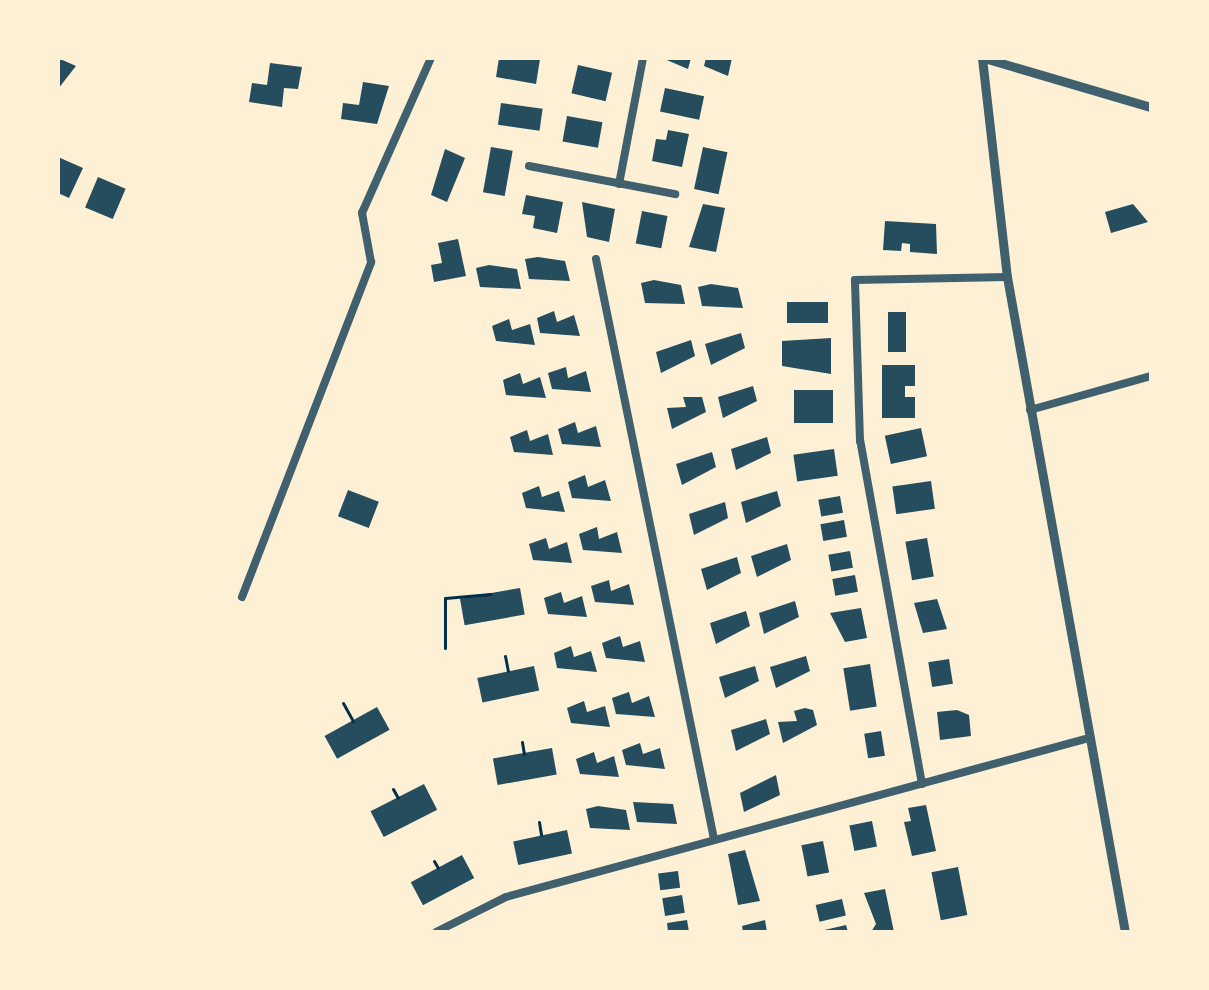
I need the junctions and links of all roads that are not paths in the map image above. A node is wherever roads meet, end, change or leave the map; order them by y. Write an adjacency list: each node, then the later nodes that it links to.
1 (431, 58): 12 (street)
2 (643, 58): 6 (street)
3 (983, 58): 4 (street); 9 (street)
4 (1151, 107)
5 (529, 166): 6 (street)
6 (619, 184): 7 (street)
7 (675, 194)
8 (596, 259): 15 (street)
9 (1007, 277): 11 (street); 14 (street)
10 (1151, 376): 11 (street)
11 (1030, 410): 13 (street)
12 (242, 597)
13 (1085, 739): 14 (street); 17 (street)
14 (922, 784): 15 (street)
15 (714, 839): 16 (street)
16 (436, 932)
17 (1125, 932)

